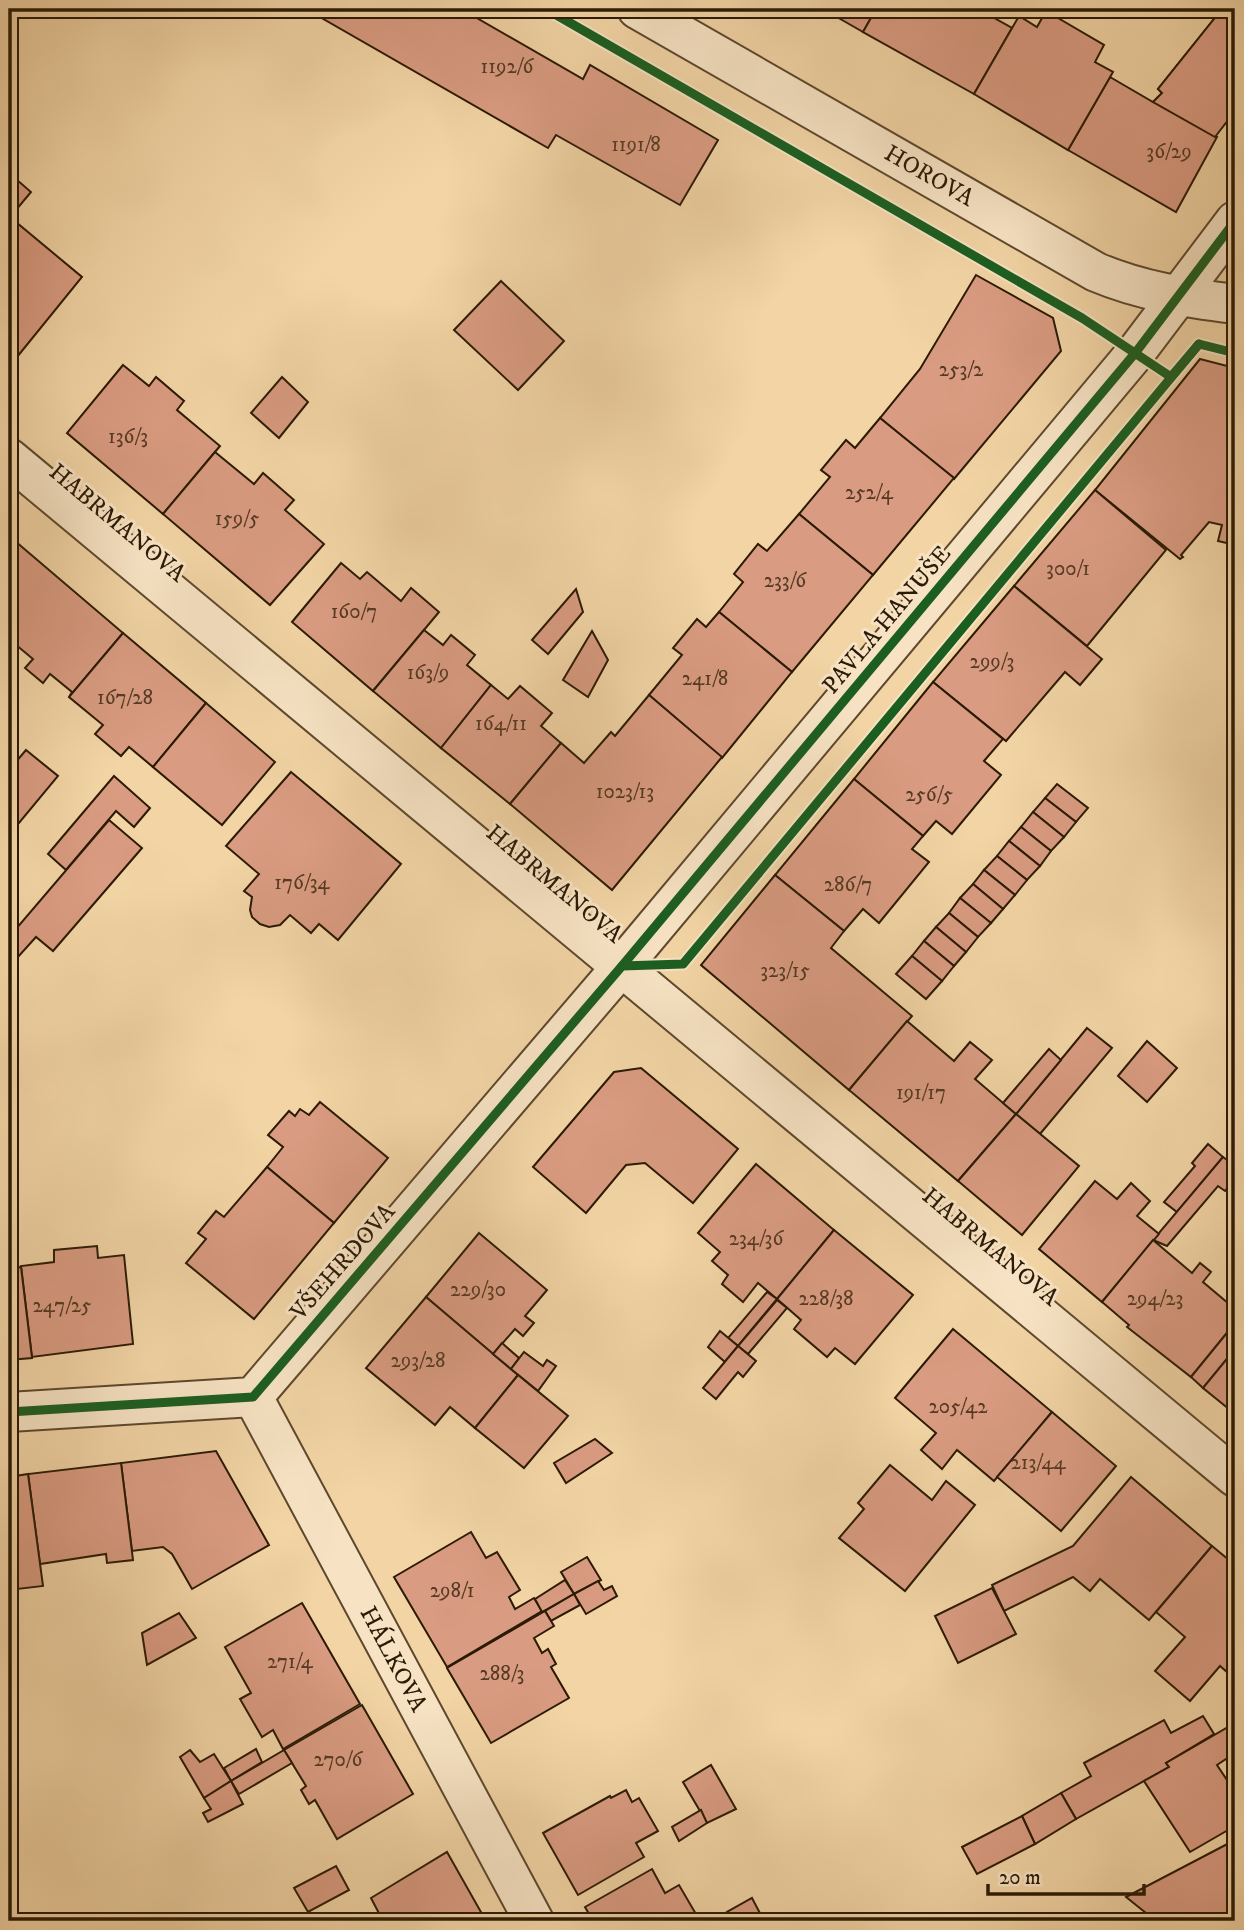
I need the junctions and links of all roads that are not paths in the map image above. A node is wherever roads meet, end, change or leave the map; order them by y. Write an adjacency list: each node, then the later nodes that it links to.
1 (638, 9): 3 (street, HOROVA)
2 (1235, 221): 3 (street, PAVLA HANUŠE)
3 (1179, 297): 4 (street, HOROVA); 6 (street, PAVLA HANUŠE)
4 (1235, 304)
5 (9, 458): 6 (street, HABRMANOVA)
6 (622, 965): 7 (street, VŠEHRDOVA); 9 (street, HABRMANOVA)
7 (253, 1397): 8 (street); 10 (street, HÁLKOVA)
8 (9, 1412)
9 (1235, 1476)
10 (534, 1921)

